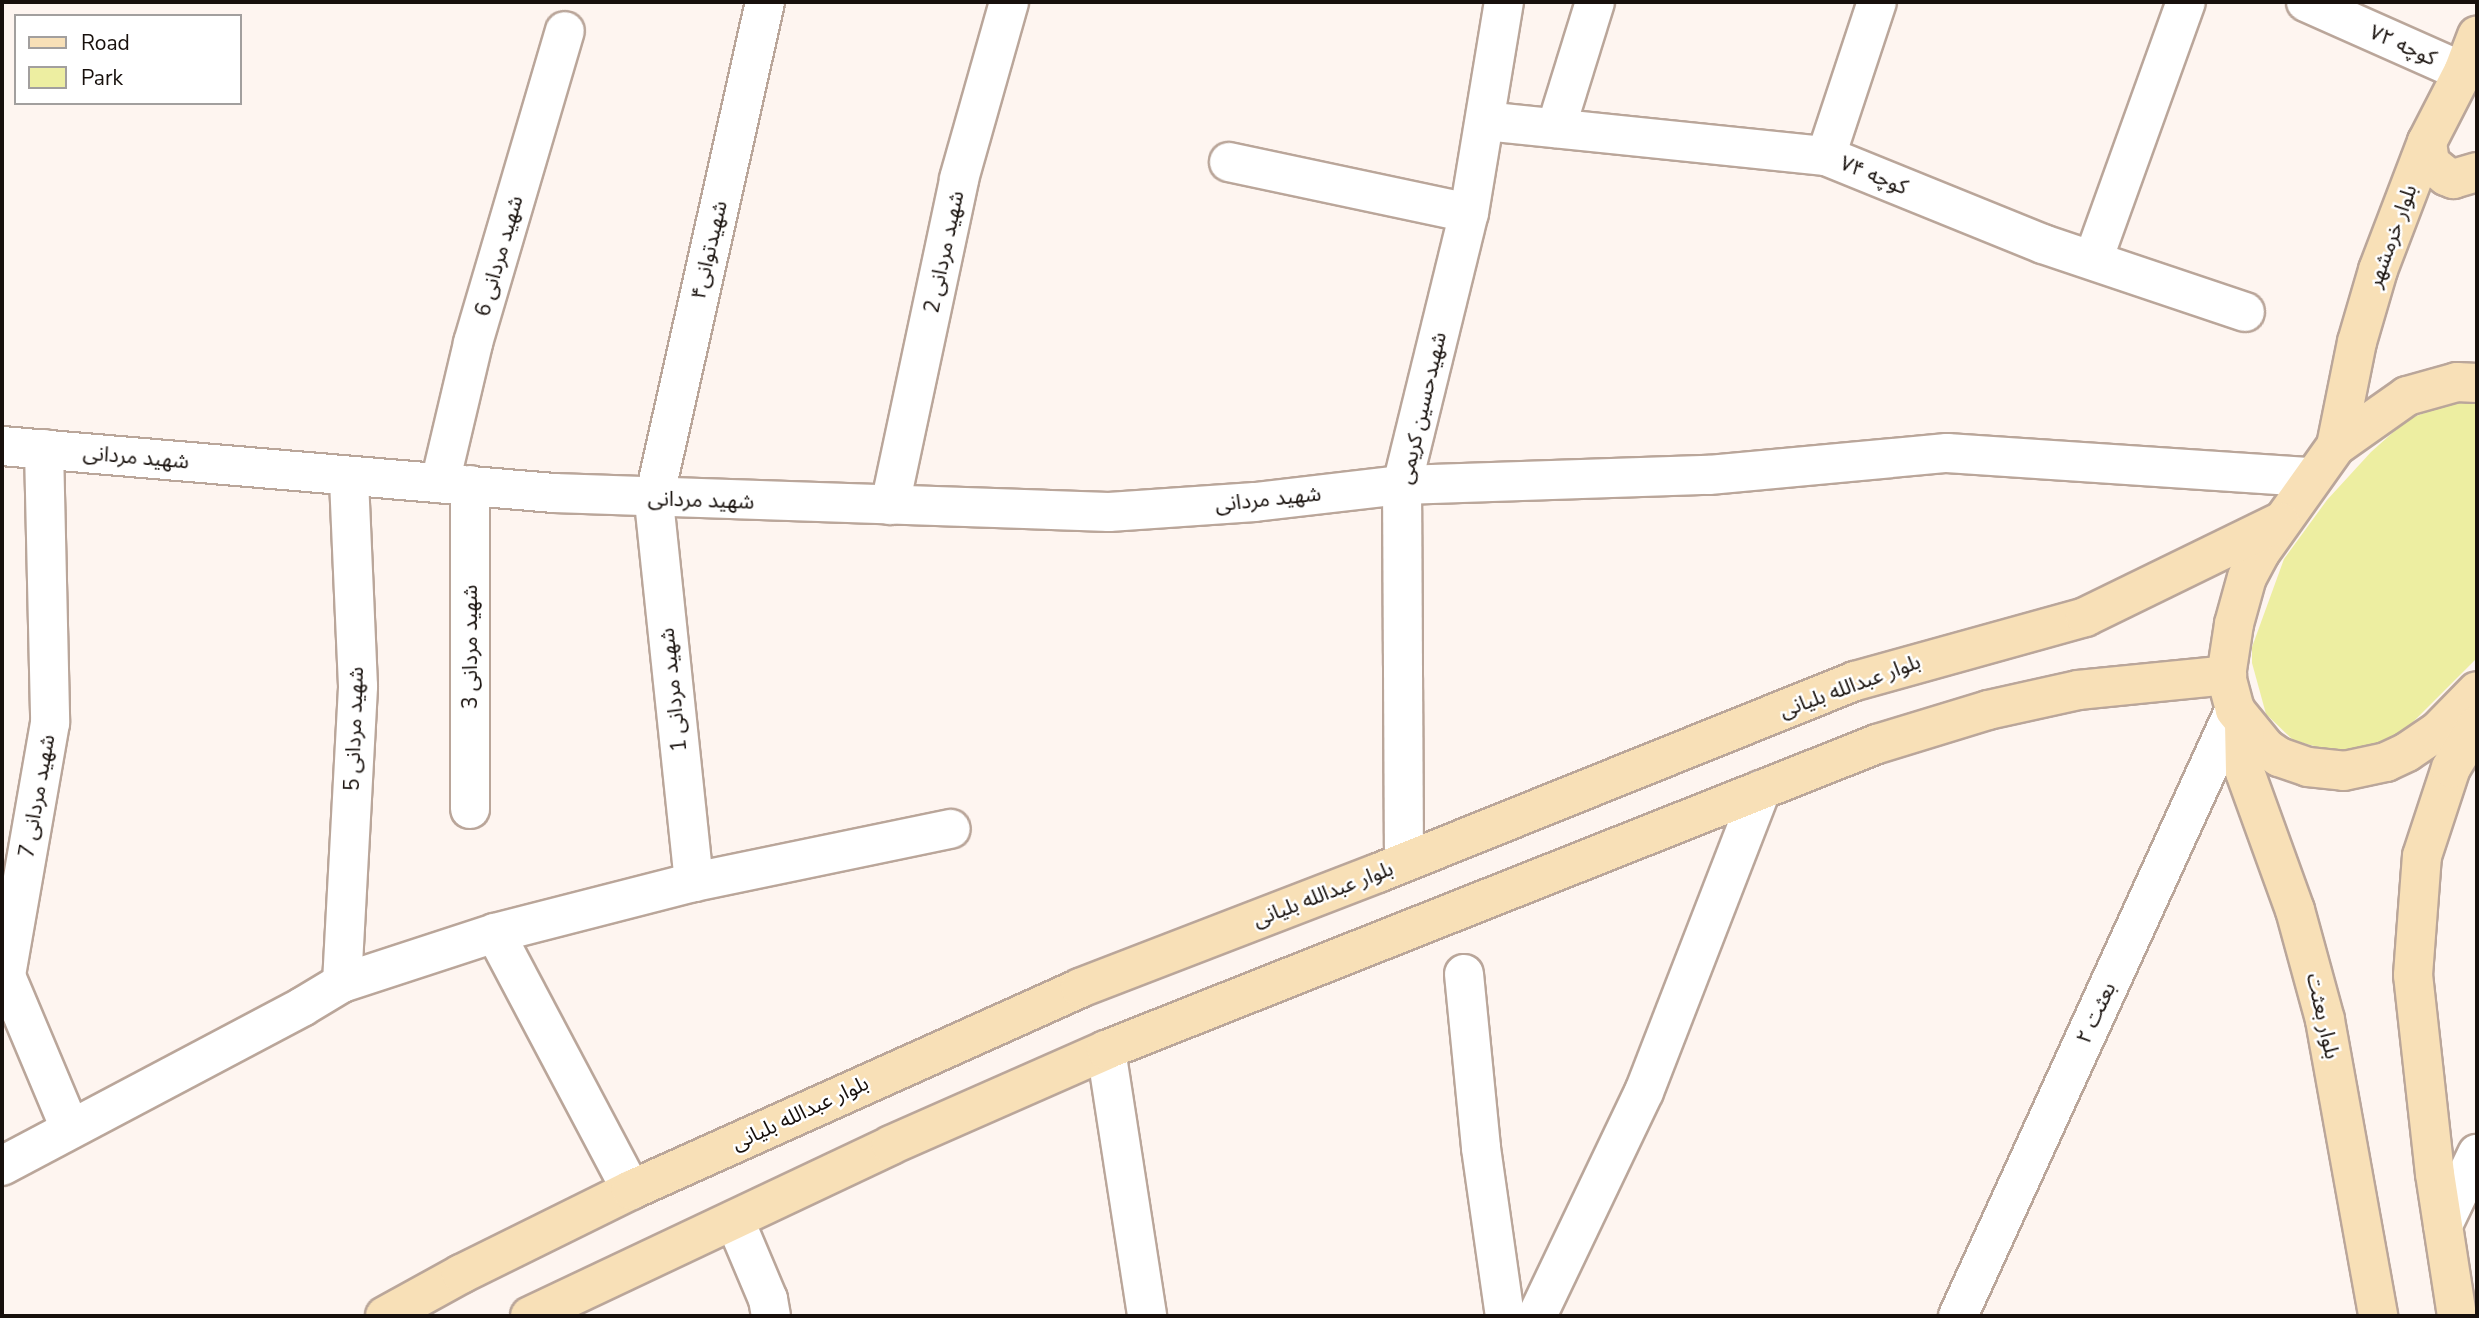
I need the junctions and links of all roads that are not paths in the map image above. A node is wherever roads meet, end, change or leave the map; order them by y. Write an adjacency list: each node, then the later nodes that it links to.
1 (765, 2): 28 (street, شهیدتوانی۴)
2 (1009, 2): 29 (street, شهید مردانی 2)
3 (1504, 2): 11 (street, شهیدحسین کریمی)
4 (1595, 2): 12 (street)
5 (1877, 2): 14 (street)
6 (2186, 2): 18 (street)
7 (2306, 2): 10 (street, کوچه ۷۲)
8 (565, 31): 26 (street, شهید مردانی 6)
9 (2477, 36): 10 (main road, بلوار خرمشهر)
10 (2463, 72): 13 (main road, بلوار خرمشهر)
11 (1485, 121): 12 (street, کوچه ۷۴); 17 (street, شهیدحسین کریمی)
12 (1556, 128): 14 (street, کوچه ۷۴)
13 (2427, 142): 16 (main road); 22 (main road, بلوار خرمشهر)
14 (1826, 156): 18 (street, کوچه ۷۴)
15 (1229, 162): 17 (street)
16 (2477, 172)
17 (1469, 213): 27 (street, شهیدحسین کریمی)
18 (2093, 260): 19 (street, کوچه ۷۴)
19 (2245, 312)
20 (2477, 383): 22 (main road)
21 (2, 446): 23 (street, شهید مردانی)
22 (2336, 446): 25 (main road, بلوار بعثت)
23 (44, 449): 24 (street, شهید مردانی); 43 (street, شهید مردانی 7)
24 (349, 476): 26 (street, شهید مردانی); 41 (street, شهید مردانی 5)
25 (2311, 477): 27 (street, شهید مردانی); 30 (main road, بلوار بعثت)
26 (455, 484): 28 (street, شهید مردانی); 35 (street, شهید مردانی 3)
27 (1402, 485): 29 (street, شهید مردانی); 37 (street, شهیدحسین کریمی)
28 (654, 499): 29 (street, شهید مردانی); 38 (street, شهید مردانی 1)
29 (890, 505)
30 (2280, 522): 32 (main road, بلوار بعثت); 37 (main road, بلوار عبدالله بلیانی)
31 (2477, 691): 32 (main road)
32 (2236, 702): 34 (main road); 55 (street, بعثت ۲); 56 (main road, بلوار بعثت)
33 (2477, 725): 48 (main road)
34 (1761, 790): 42 (main road); 54 (street)
35 (470, 809)
36 (951, 829): 38 (street)
37 (1404, 862): 46 (main road, بلوار عبدالله بلیانی)
38 (694, 882): 39 (street)
39 (495, 933): 41 (street); 46 (street)
40 (1464, 974): 53 (street)
41 (342, 983): 43 (street)
42 (1106, 1050): 47 (main road); 52 (street)
43 (70, 1128): 45 (street)
44 (2477, 1154): 48 (street)
45 (2, 1166)
46 (631, 1191): 49 (main road, بلوار عبدالله بلیانی)
47 (735, 1221): 50 (main road); 51 (street)
48 (2443, 1225): 57 (main road)
49 (384, 1316)
50 (530, 1316)
51 (771, 1316)
52 (1147, 1316)
53 (1505, 1316)
54 (1537, 1316)
55 (1958, 1316)
56 (2378, 1316)
57 (2457, 1316)

